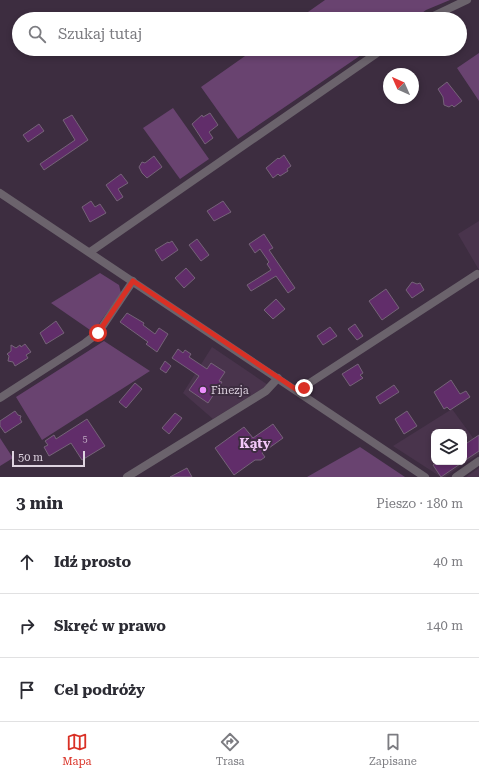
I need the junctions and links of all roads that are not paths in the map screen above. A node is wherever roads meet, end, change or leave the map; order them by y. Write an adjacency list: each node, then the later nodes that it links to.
1 (467, 0): 2 (street)
2 (442, 12)
3 (373, 56): 5 (street)
4 (0, 192): 5 (street)
5 (90, 252): 7 (street)
6 (477, 274): 9 (street)
7 (133, 281): 8 (street); 10 (street)
8 (278, 378): 9 (street); 12 (street)
9 (300, 392): 13 (street)
10 (0, 398)
11 (479, 461): 14 (street)
12 (127, 477)
13 (425, 477)
14 (456, 477)

